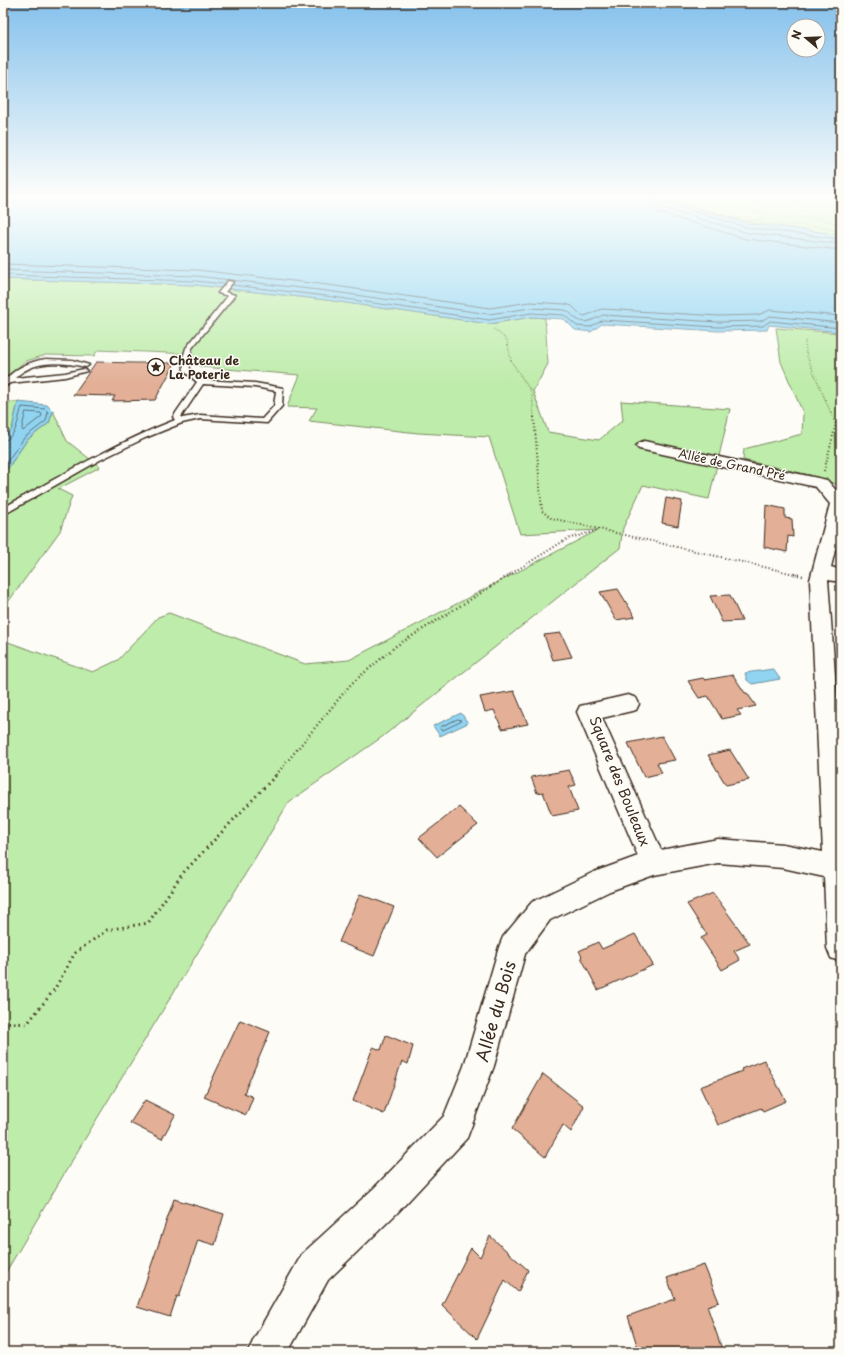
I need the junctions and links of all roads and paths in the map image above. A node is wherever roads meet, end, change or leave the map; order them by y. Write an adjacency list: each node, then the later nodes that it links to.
1 (230, 282): 4 (lane)
2 (494, 329): 11 (path)
3 (805, 341): 8 (path)
4 (201, 382): 6 (lane); 6 (lane)
5 (6, 383): 5 (lane)
6 (180, 421): 10 (lane)
7 (644, 446): 8 (street, Allée de Grand Pré)
8 (821, 483): 9 (street)
9 (840, 502): 12 (street)
10 (3, 512)
11 (599, 530): 12 (path); 17 (path)
12 (828, 576): 15 (street)
13 (628, 704): 14 (street, Square des Bouleaux)
14 (654, 863): 15 (street, Allée du Bois); 18 (street, Allée du Bois)
15 (835, 867): 16 (street)
16 (841, 948)
17 (3, 1022)
18 (267, 1352)

